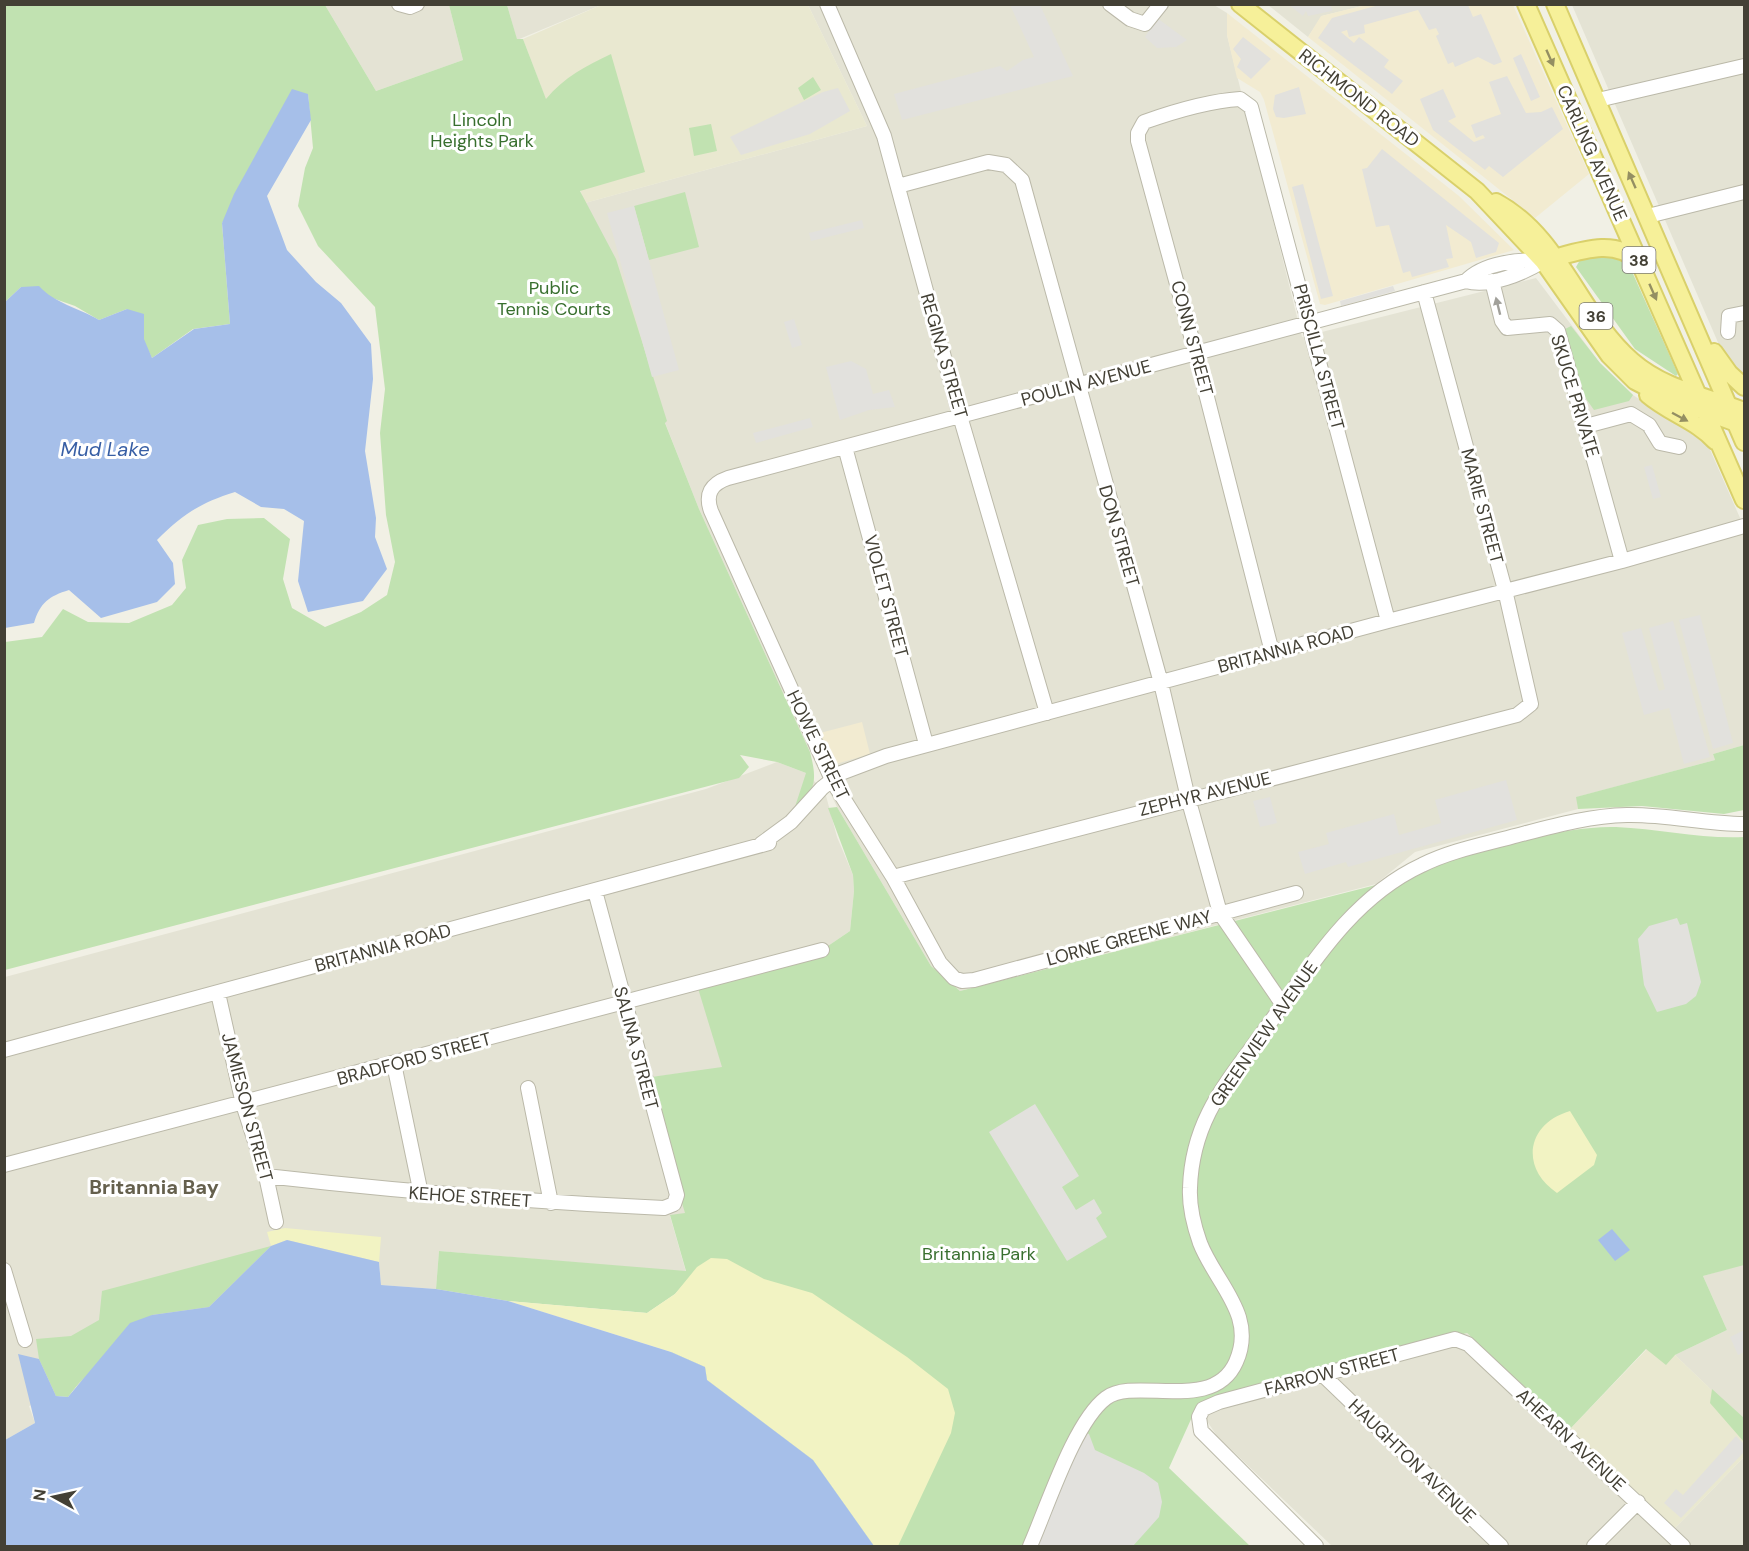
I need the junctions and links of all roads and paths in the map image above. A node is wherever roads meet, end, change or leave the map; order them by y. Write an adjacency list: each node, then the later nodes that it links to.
1 (399, 4): 2 (street)
2 (417, 4)
3 (827, 4): 12 (street, REGINA STREET)
4 (1110, 4): 5 (street)
5 (1161, 4)
6 (1240, 4): 17 (main road, RICHMOND ROAD / 36)
7 (1526, 4): 14 (main road, CARLING AVENUE / 38, one-way to 14)
8 (1555, 4): 11 (main road, CARLING AVENUE / 38)
9 (1744, 66): 11 (street)
10 (1240, 99): 24 (street, PRISCILLA STREET); 26 (street, CONN STREET)
11 (1598, 100): 15 (main road, CARLING AVENUE / 38, one-way to 11)
12 (898, 186): 28 (street, DON STREET); 33 (street, REGINA STREET)
13 (1744, 192): 15 (street)
14 (1615, 206): 16 (main road); 18 (main road, CARLING AVENUE / 38)
15 (1648, 216): 21 (main road, CARLING AVENUE / 38)
16 (1599, 248): 17 (main road, POULIN AVENUE); 18 (main road)
17 (1549, 259): 19 (street, POULIN AVENUE); 20 (street, POULIN AVENUE); 27 (main road, RICHMOND ROAD / 36); 30 (main road, RICHMOND ROAD / 36)
18 (1641, 266): 30 (main road, CARLING AVENUE / 38, one-way to 30)
19 (1466, 281): 20 (street, POULIN AVENUE); 22 (street, POULIN AVENUE)
20 (1492, 281): 35 (street, SKUCE PRIVATE, one-way to 20)
21 (1681, 291): 29 (main road); 31 (main road, CARLING AVENUE / 38)
22 (1424, 292): 24 (street, POULIN AVENUE); 44 (street, MARIE STREET)
23 (1744, 313): 25 (street)
24 (1310, 323): 26 (street, POULIN AVENUE); 45 (street, PRISCILLA STREET)
25 (1728, 332)
26 (1196, 354): 28 (street, POULIN AVENUE); 46 (street, CONN STREET)
27 (1635, 381): 32 (main road, RICHMOND ROAD / 36); 39 (main road, one-way to 39)
28 (1077, 385): 33 (street, POULIN AVENUE); 47 (street, DON STREET)
29 (1744, 387)
30 (1699, 397): 31 (main road, RICHMOND ROAD / 36); 32 (main road, CARLING AVENUE / 38)
31 (1728, 405): 34 (main road, CARLING AVENUE / 38)
32 (1706, 413): 34 (main road, RICHMOND ROAD / 36); 39 (main road, CARLING AVENUE / 38)
33 (960, 416): 37 (street, POULIN AVENUE); 48 (street, REGINA STREET)
34 (1742, 420): 36 (main road, CARLING AVENUE / 38)
35 (1586, 426): 38 (street); 43 (street, SKUCE PRIVATE)
36 (1744, 442)
37 (845, 447): 40 (street, POULIN AVENUE); 50 (street, VIOLET STREET)
38 (1679, 447)
39 (1727, 461): 41 (main road, CARLING AVENUE / 38)
40 (710, 492): 51 (street, HOWE STREET)
41 (1744, 500)
42 (1744, 525): 43 (street, BRITANNIA ROAD)
43 (1622, 561): 44 (street, BRITANNIA ROAD)
44 (1505, 590): 45 (street, BRITANNIA ROAD); 49 (street, MARIE STREET)
45 (1388, 621): 46 (street, BRITANNIA ROAD)
46 (1272, 652): 47 (street, BRITANNIA ROAD)
47 (1161, 683): 48 (street, BRITANNIA ROAD); 52 (street, DON STREET)
48 (1047, 713): 50 (street, BRITANNIA ROAD)
49 (1517, 715): 52 (street, ZEPHYR AVENUE)
50 (926, 744): 51 (street, BRITANNIA ROAD)
51 (833, 782): 54 (street, HOWE STREET); 55 (street, BRITANNIA ROAD)
52 (1188, 798): 54 (street, ZEPHYR AVENUE); 57 (street, DON STREET)
53 (1744, 824): 62 (street, GREENVIEW AVENUE)
54 (893, 877): 59 (street, HOWE STREET)
55 (595, 891): 60 (street, BRITANNIA ROAD); 61 (street, SALINA STREET)
56 (1296, 893): 57 (street, LORNE GREENE WAY)
57 (1220, 913): 59 (street, LORNE GREENE WAY); 62 (street, DON STREET)
58 (822, 950): 61 (street, BRADFORD STREET)
59 (962, 981)
60 (218, 993): 63 (street, BRITANNIA ROAD); 66 (street, JAMIESON STREET)
61 (624, 1004): 64 (street, BRADFORD STREET); 71 (street, SALINA STREET)
62 (1283, 1005): 78 (street, GREENVIEW AVENUE)
63 (4, 1050)
64 (394, 1064): 66 (street, BRADFORD STREET); 69 (street)
65 (528, 1088): 70 (street)
66 (243, 1104): 67 (street, BRADFORD STREET); 68 (street, JAMIESON STREET)
67 (4, 1165)
68 (266, 1176): 69 (street, KEHOE STREET); 72 (street, JAMIESON STREET)
69 (422, 1194): 70 (street, KEHOE STREET)
70 (551, 1203): 71 (street, KEHOE STREET)
71 (674, 1204)
72 (276, 1222)
73 (4, 1270): 75 (street)
74 (1455, 1339): 76 (street, FARROW STREET); 77 (street, AHEARN AVENUE)
75 (25, 1340)
76 (1323, 1375): 79 (street, FARROW STREET); 80 (street, HAUGHTON AVENUE)
77 (1638, 1502): 81 (street); 82 (street, AHEARN AVENUE)
78 (1030, 1546)
79 (1316, 1546)
80 (1501, 1546)
81 (1594, 1546)
82 (1683, 1546)

